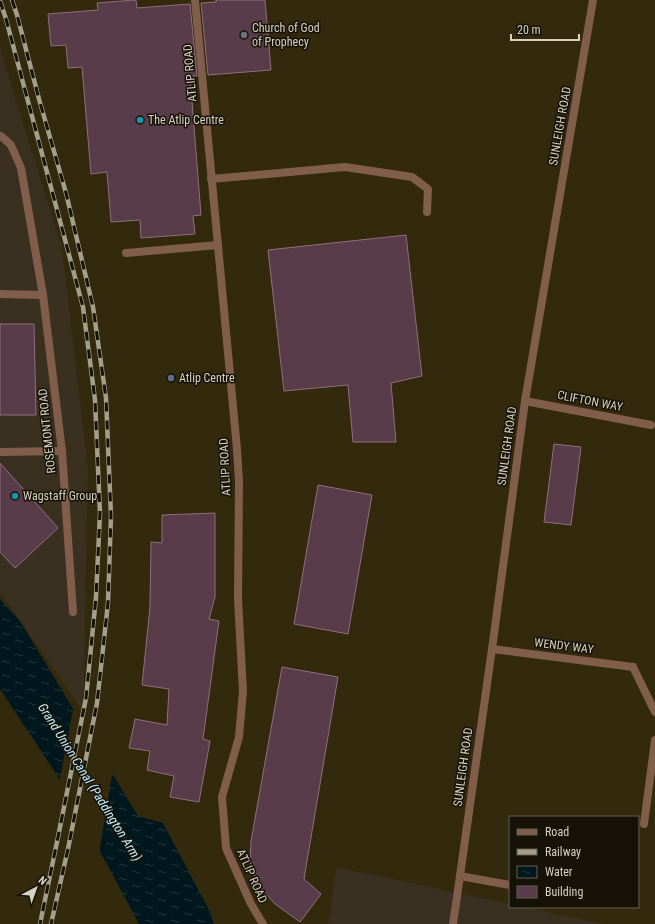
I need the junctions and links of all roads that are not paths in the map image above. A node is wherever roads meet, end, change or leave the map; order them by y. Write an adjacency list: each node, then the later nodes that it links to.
1 (195, 0): 4 (street, ATLIP ROAD)
2 (593, 0): 10 (street, SUNLEIGH ROAD)
3 (0, 136): 9 (street, ROSEMONT ROAD)
4 (211, 179): 5 (street); 6 (street, ATLIP ROAD)
5 (428, 212)
6 (218, 246): 7 (street); 21 (street, ATLIP ROAD)
7 (126, 253)
8 (0, 294): 9 (street)
9 (43, 295): 12 (street, ROSEMONT ROAD)
10 (525, 401): 11 (street, CLIFTON WAY); 15 (street, SUNLEIGH ROAD)
11 (651, 425)
12 (62, 451): 13 (street); 14 (street, ROSEMONT ROAD)
13 (0, 452)
14 (73, 612)
15 (492, 649): 16 (street, WENDY WAY); 19 (street, SUNLEIGH ROAD)
16 (655, 712)
17 (655, 740): 18 (street)
18 (644, 824)
19 (460, 876): 20 (street); 22 (street, SUNLEIGH ROAD)
20 (509, 885)
21 (263, 924)
22 (452, 924)

